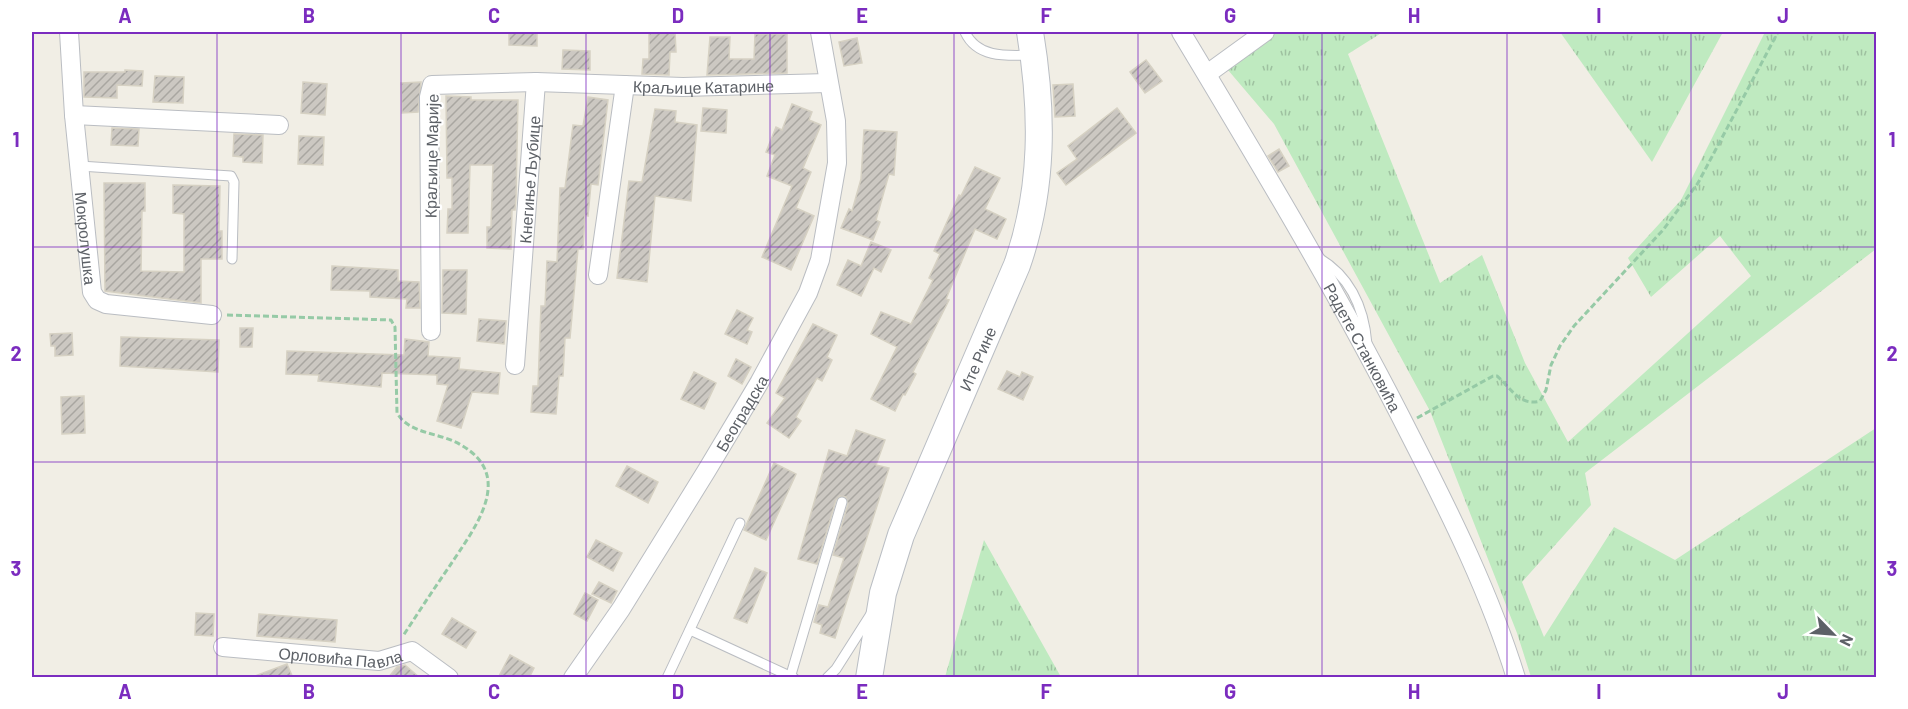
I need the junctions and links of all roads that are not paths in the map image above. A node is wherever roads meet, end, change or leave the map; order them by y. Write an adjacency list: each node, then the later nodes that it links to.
1 (69, 32): 11 (street, Мокролушка)
2 (820, 32): 9 (street, Београдска)
3 (965, 32): 6 (lane)
4 (1181, 32): 7 (street, Радете Станковића)
5 (1265, 32): 7 (street)
6 (1032, 43): 21 (street, Ите Рине)
7 (1207, 74): 30 (street, Радете Станковића)
8 (537, 82): 10 (street); 17 (street, Краљице Марије); 18 (street, Кнегиње Љубице)
9 (828, 83): 10 (street, Краљице Катарине); 26 (street, Београдска)
10 (625, 85): 15 (street, Краљице Катарине)
11 (74, 115): 12 (street); 13 (street, Мокролушка)
12 (279, 125)
13 (80, 166): 14 (lane, Мокролушка); 16 (street, Мокролушка)
14 (232, 259)
15 (597, 275)
16 (212, 315)
17 (431, 331)
18 (515, 365)
19 (842, 502): 24 (lane)
20 (740, 523): 22 (lane)
21 (880, 607): 28 (lane); 29 (street, Ите Рине)
22 (690, 630): 24 (lane); 27 (lane)
23 (223, 647): 25 (street, Орловића Павла)
24 (792, 677)
25 (449, 678)
26 (573, 678)
27 (667, 678)
28 (827, 678)
29 (869, 678)
30 (1516, 678)

